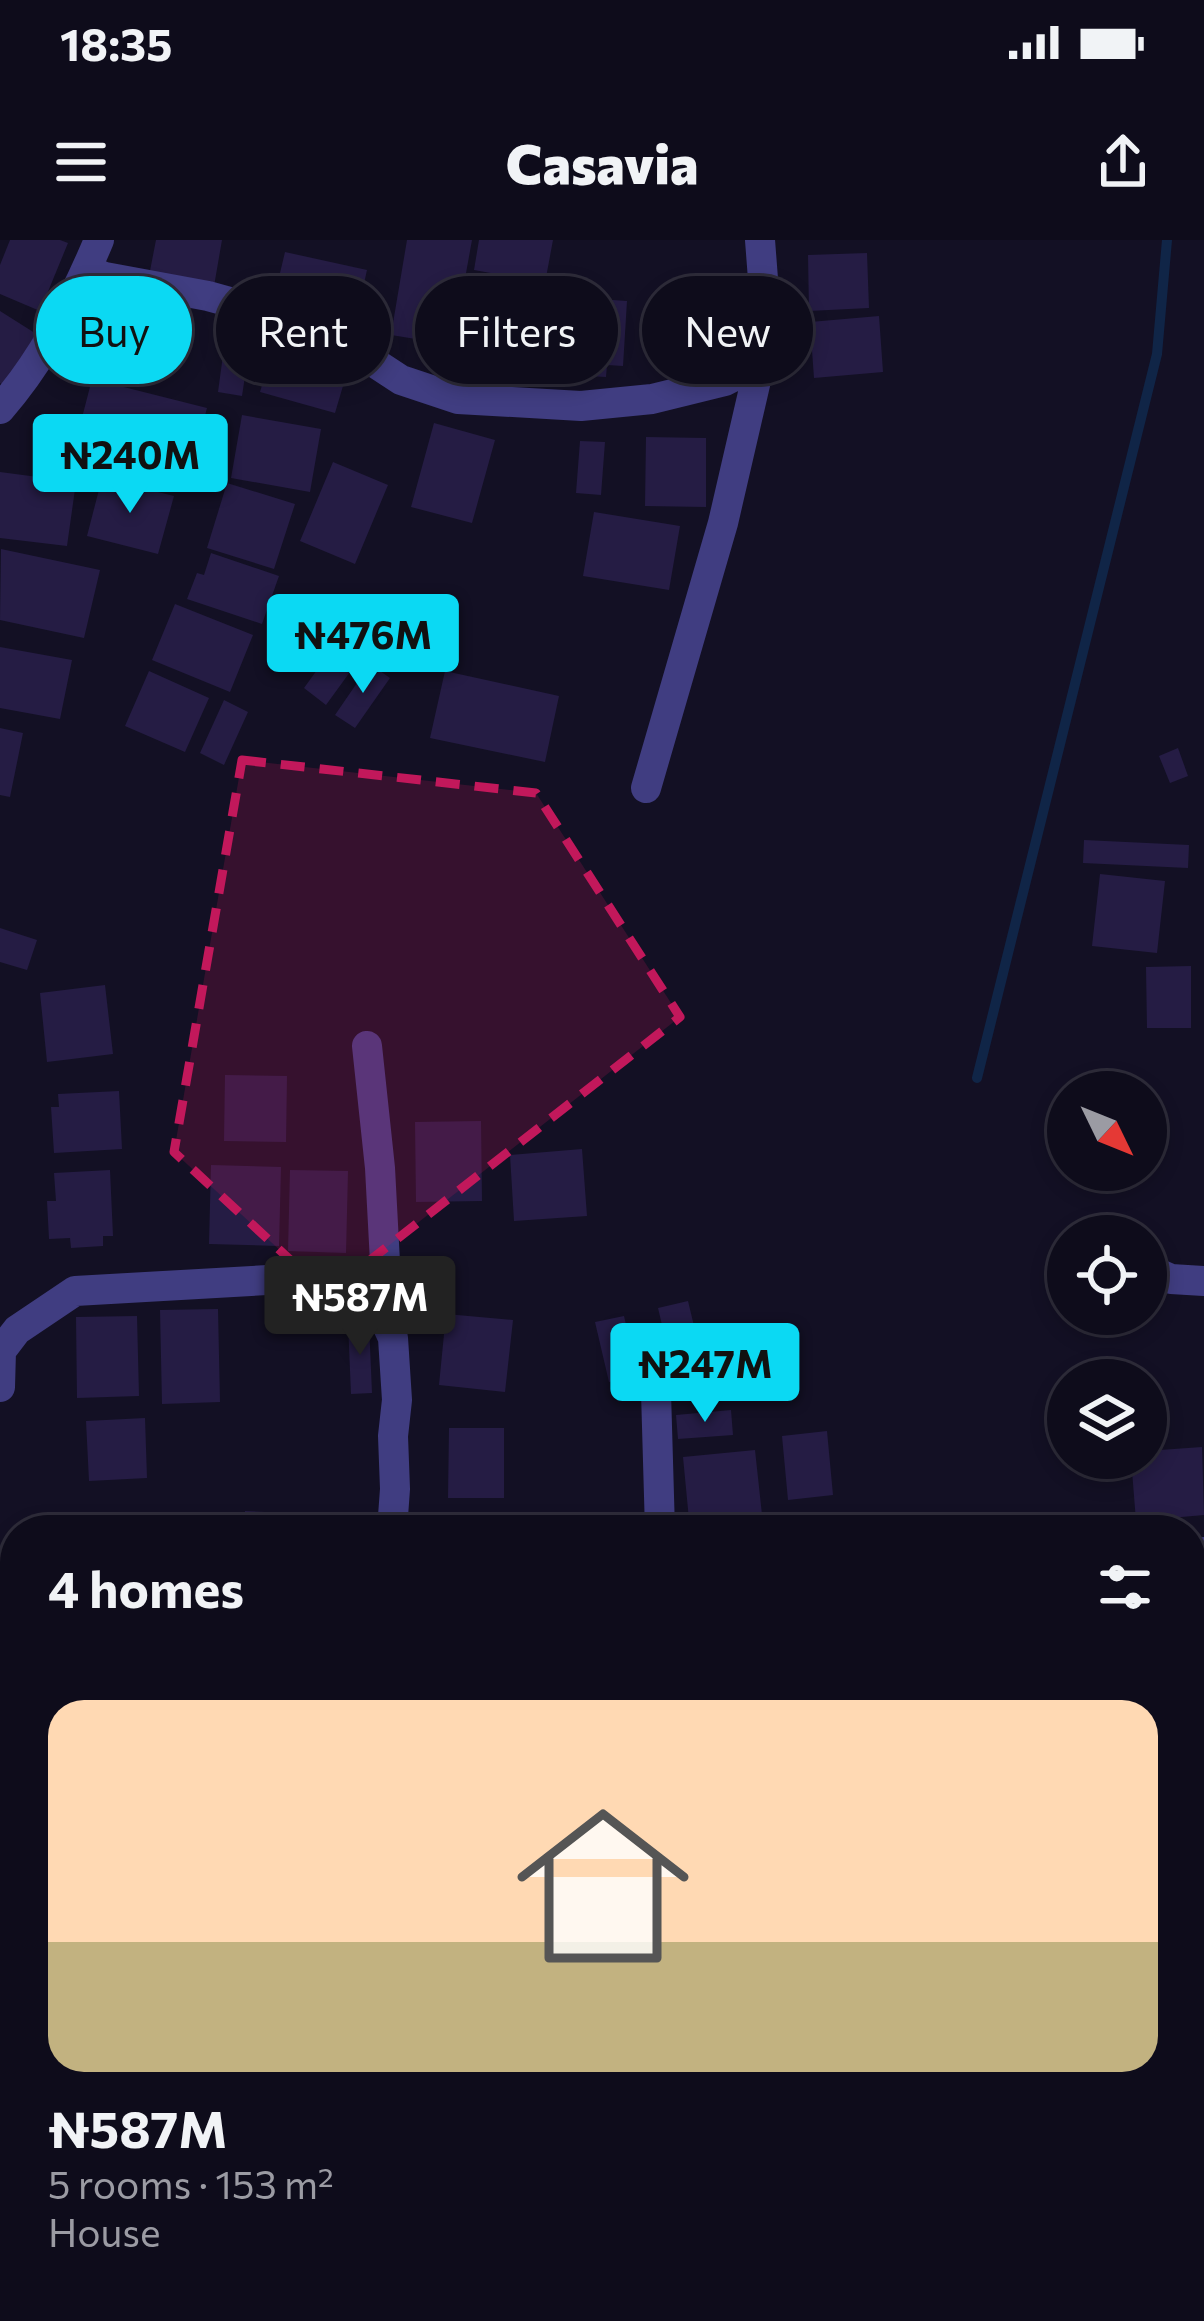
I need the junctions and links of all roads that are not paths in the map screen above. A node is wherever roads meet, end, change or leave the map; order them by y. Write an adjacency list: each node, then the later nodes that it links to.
1 (99, 240): 3 (street)
2 (760, 240): 4 (street)
3 (86, 270): 5 (street); 7 (street)
4 (763, 276)
5 (717, 384)
6 (756, 384): 8 (street)
7 (0, 409)
8 (646, 788)
9 (367, 1046): 11 (street)
10 (1167, 1277): 12 (street)
11 (366, 1279): 13 (street); 15 (street)
12 (1204, 1281)
13 (0, 1387)
14 (656, 1392): 16 (street)
15 (393, 1515)
16 (660, 1515)

